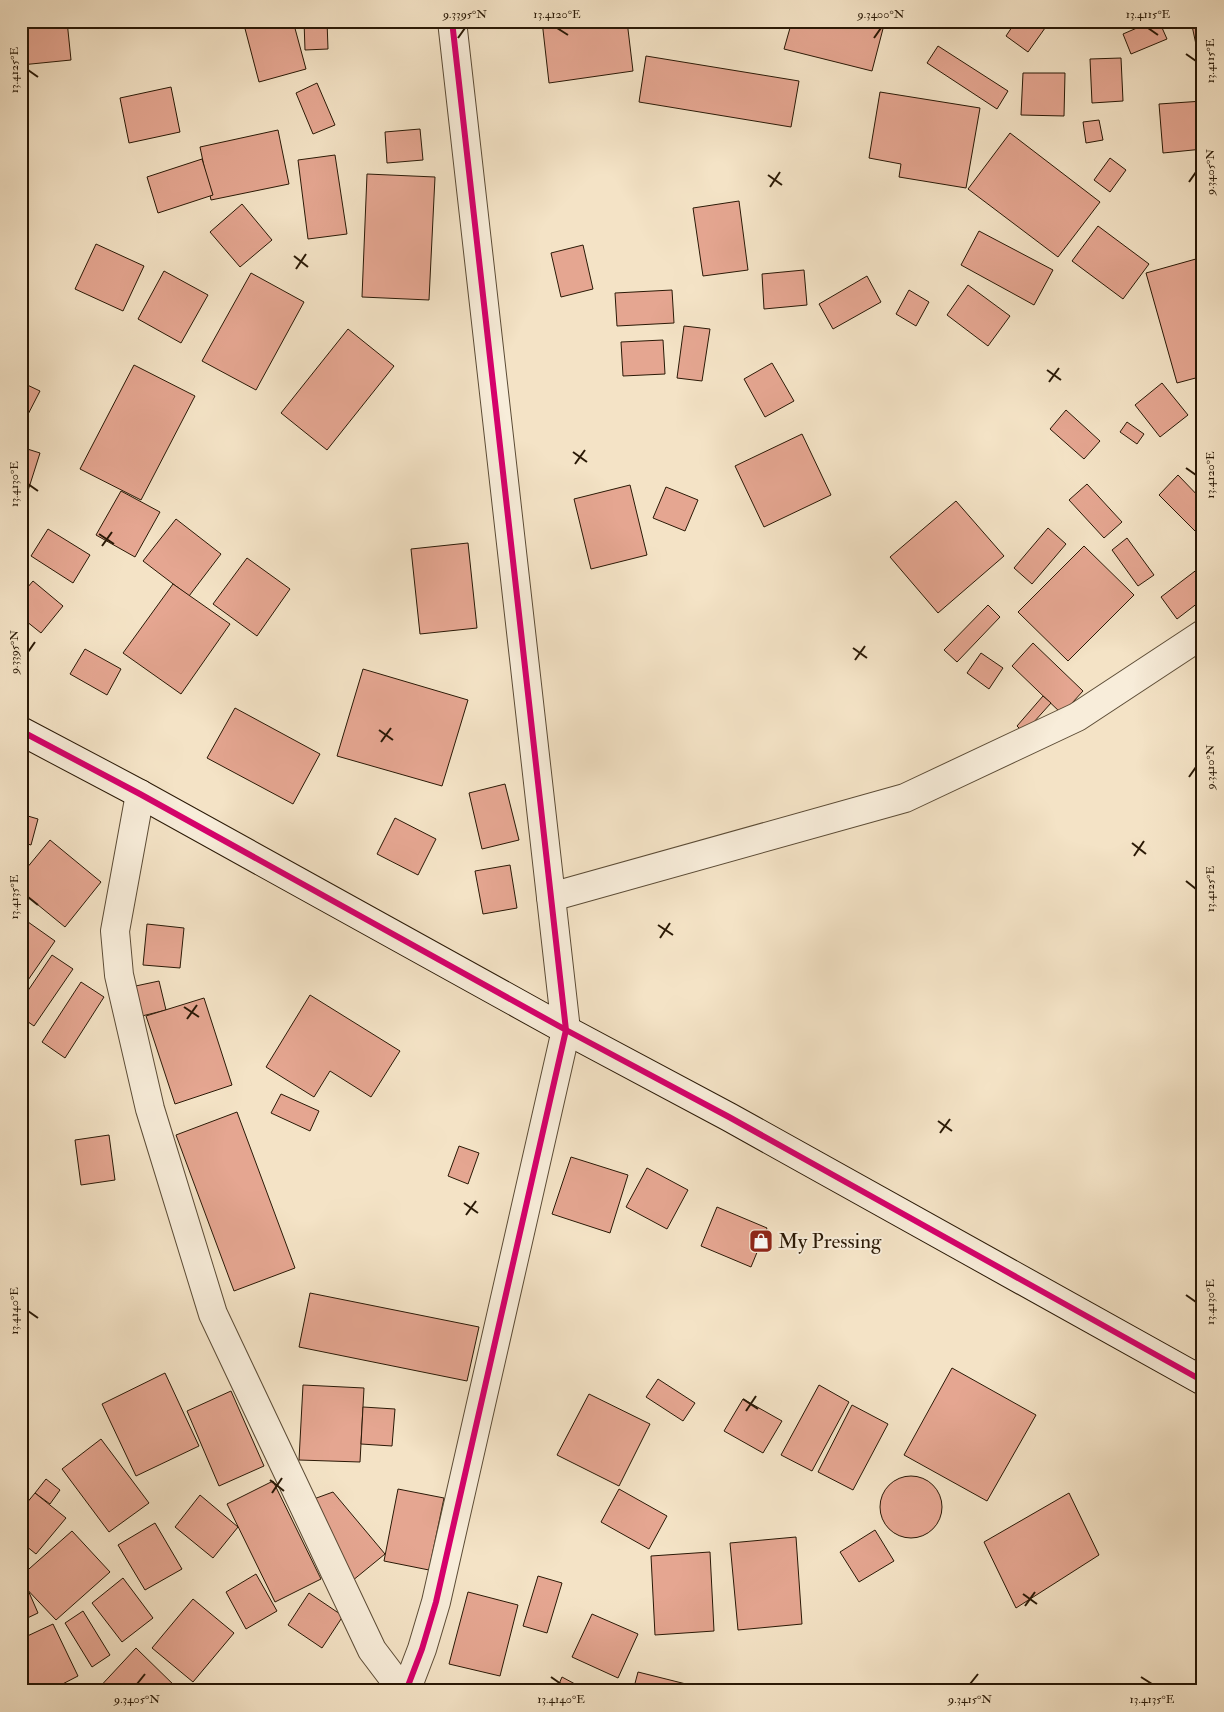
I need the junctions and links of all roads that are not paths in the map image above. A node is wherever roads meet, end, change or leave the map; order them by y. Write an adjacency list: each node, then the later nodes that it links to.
1 (452, 21): 5 (street)
2 (1203, 634): 5 (street)
3 (21, 731): 4 (street)
4 (140, 794): 6 (street); 8 (street)
5 (551, 896): 6 (street)
6 (566, 1030): 7 (street); 8 (street)
7 (1203, 1381)
8 (404, 1691)

